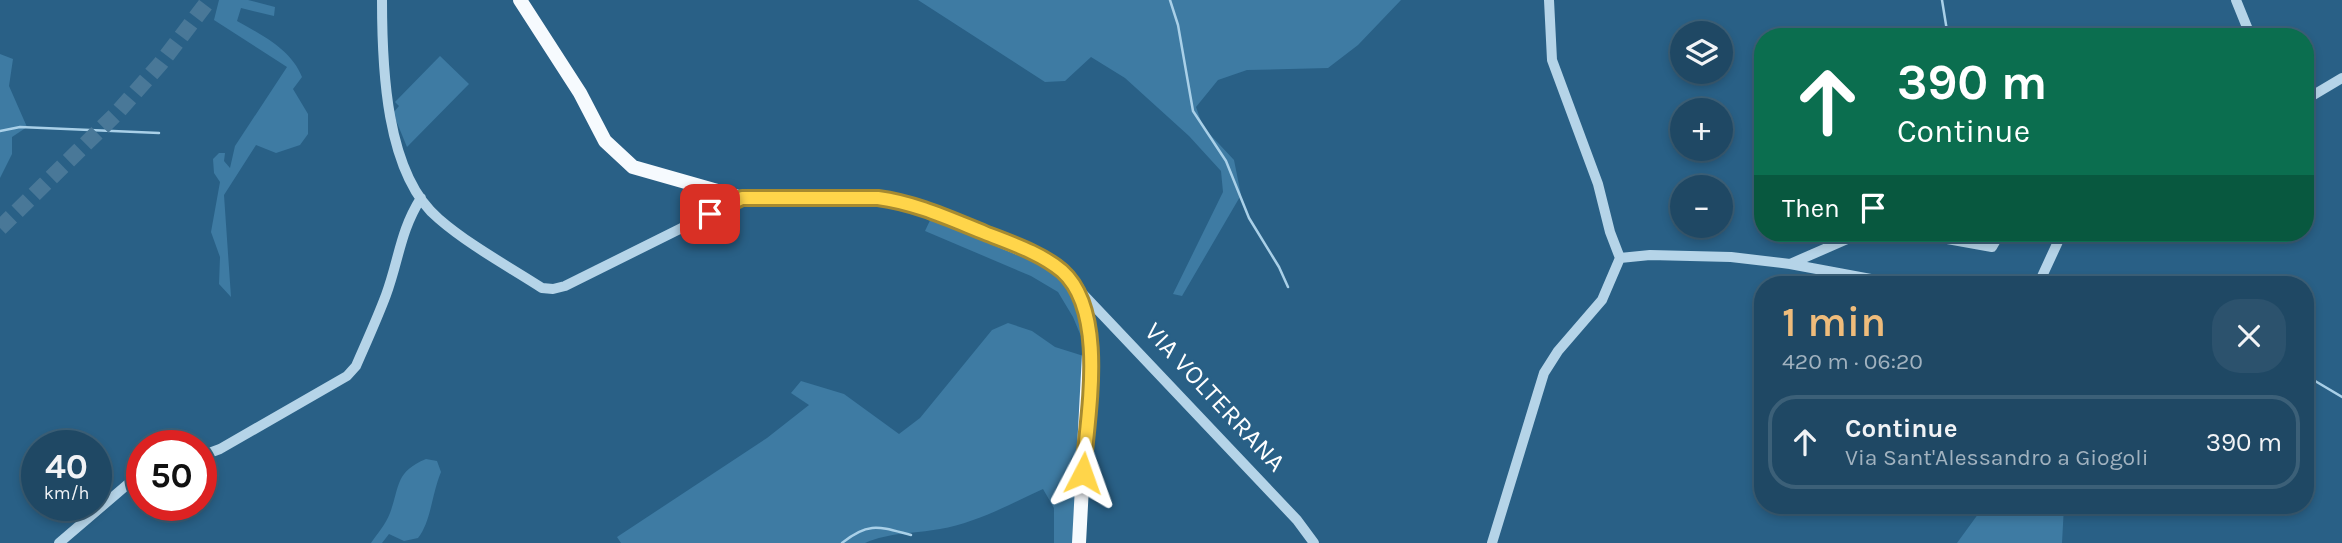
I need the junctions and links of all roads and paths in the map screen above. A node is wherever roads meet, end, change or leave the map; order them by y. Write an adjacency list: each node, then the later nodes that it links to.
1 (382, 0): 8 (street)
2 (520, 0): 9 (main road, VIA VOLTERRANA)
3 (1549, 0): 14 (street)
4 (2236, 0): 5 (street)
5 (2247, 28)
6 (2342, 78): 7 (street)
7 (2314, 95)
8 (421, 198): 9 (street); 19 (street)
9 (742, 198): 18 (main road, VIA VOLTERRANA)
10 (1840, 242): 15 (street)
11 (1965, 242): 12 (street)
12 (1996, 242)
13 (2058, 242): 17 (street)
14 (1620, 258): 15 (street); 24 (street)
15 (1790, 264): 16 (street)
16 (1855, 276)
17 (2042, 276)
18 (1077, 288): 22 (main road, VIA VOLTERRANA); 23 (street, VIA VOLTERRANA)
19 (217, 450)
20 (126, 486): 21 (street)
21 (59, 543)
22 (1079, 543)
23 (1314, 543)
24 (1492, 543)

